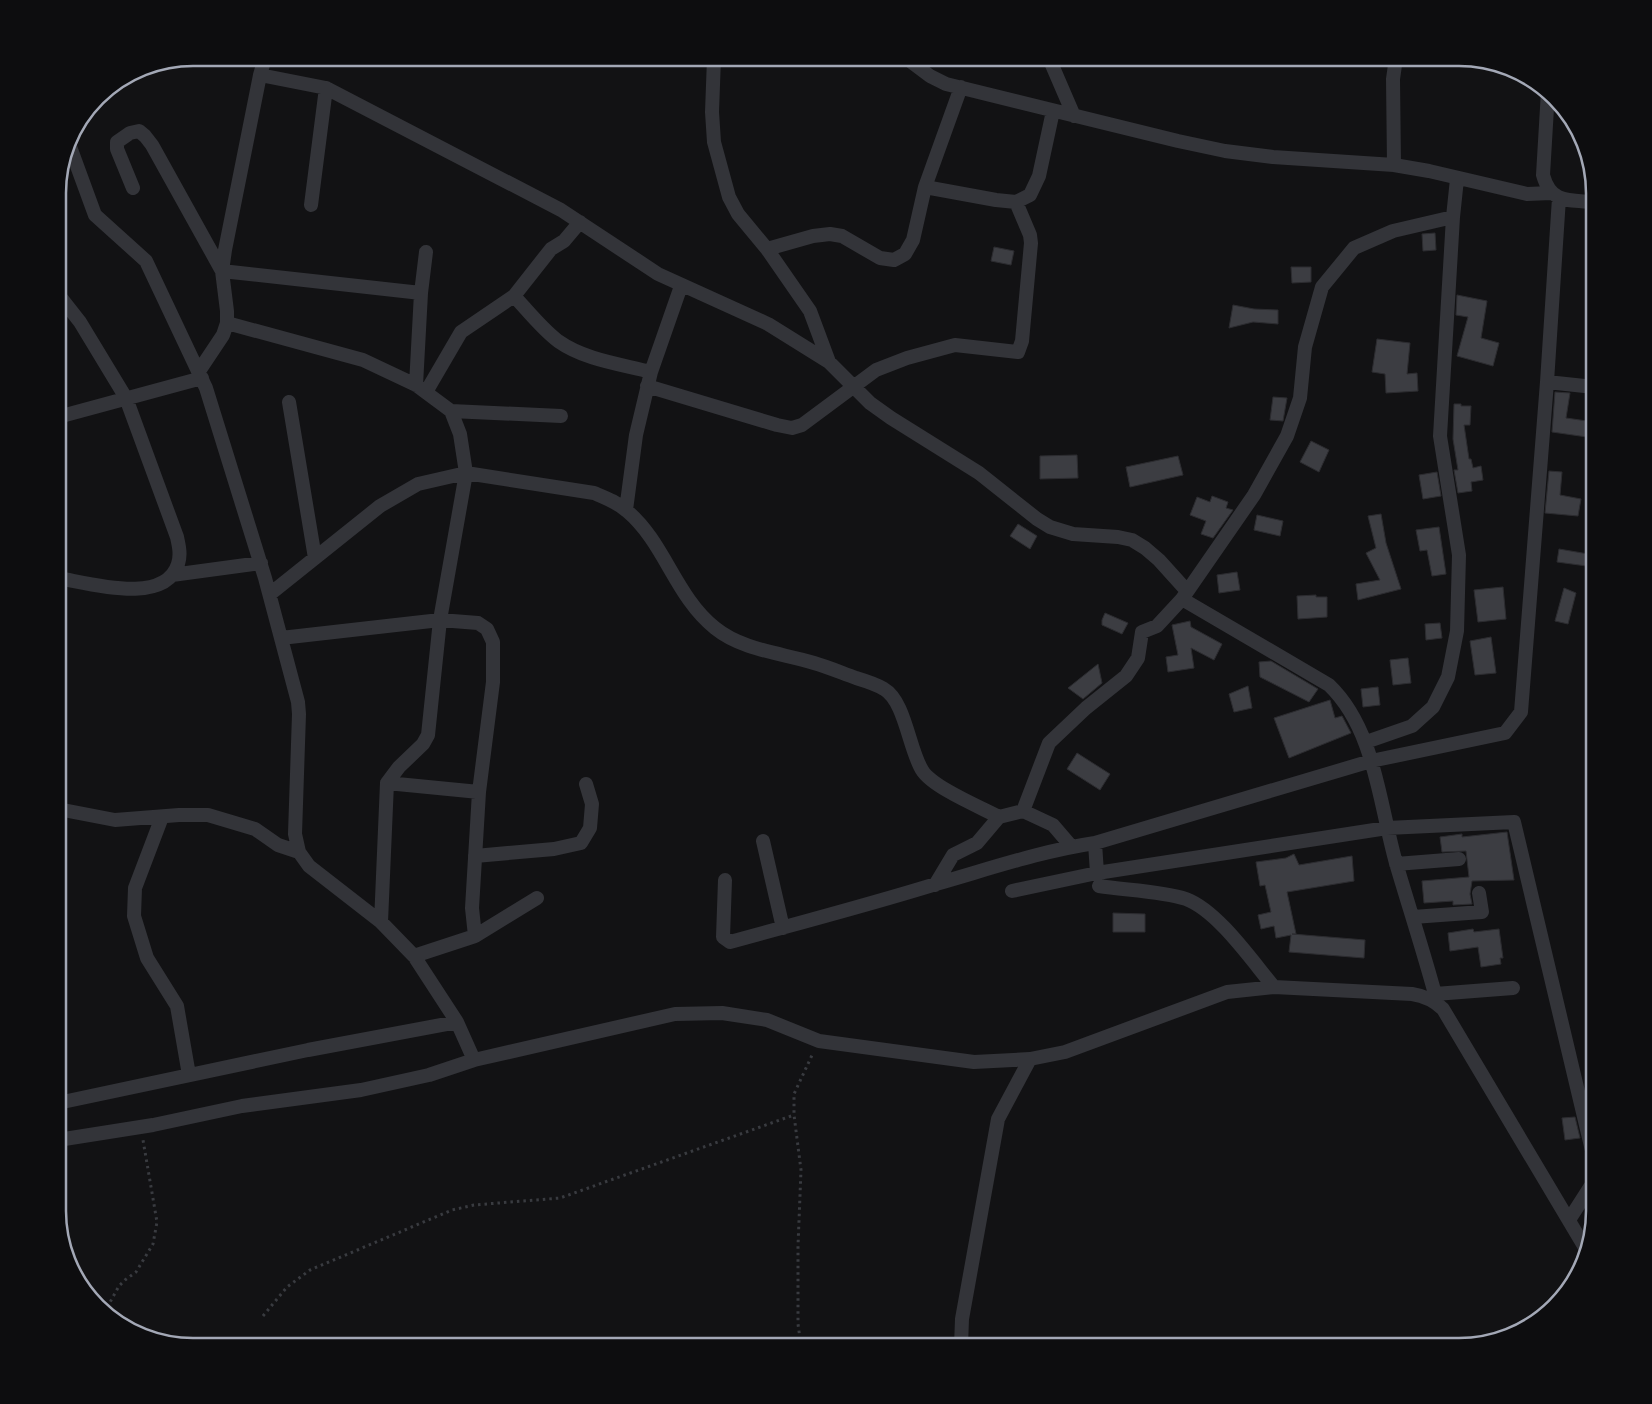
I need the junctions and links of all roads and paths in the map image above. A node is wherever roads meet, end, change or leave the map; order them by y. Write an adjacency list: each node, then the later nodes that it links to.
1 (263, 66): 6 (street)
2 (714, 66): 23 (street)
3 (917, 66): 7 (street)
4 (1052, 66): 11 (street)
5 (1395, 66): 13 (street)
6 (260, 75): 8 (street); 25 (street)
7 (961, 87): 10 (street); 15 (street)
8 (326, 88): 20 (street); 22 (street)
9 (1547, 103): 17 (street)
10 (1054, 111): 11 (street); 19 (street)
11 (1074, 116): 13 (street)
12 (72, 156): 33 (street)
13 (1394, 165): 14 (street)
14 (1457, 179): 17 (street); 21 (street)
15 (925, 186): 19 (street); 23 (street)
16 (133, 188): 25 (street)
17 (1544, 195): 18 (street); 34 (street)
18 (1586, 201)
19 (1016, 202): 38 (street)
20 (311, 205)
21 (1453, 217): 51 (street); 54 (street)
22 (580, 222): 26 (street); 28 (street)
23 (767, 248): 31 (street)
24 (426, 252): 27 (street)
25 (222, 271): 27 (street); 30 (street)
26 (682, 286): 31 (street); 32 (street)
27 (421, 293): 37 (street)
28 (514, 296): 32 (street); 37 (street)
29 (67, 305): 39 (street)
30 (227, 323): 33 (street); 37 (street)
31 (829, 362): 38 (street)
32 (651, 372): 35 (street)
33 (200, 374): 39 (street); 47 (street)
34 (1547, 382): 36 (street); 55 (street)
35 (647, 386): 38 (street); 45 (street)
36 (1586, 386)
37 (421, 388): 41 (street)
38 (853, 388): 51 (street)
39 (126, 398): 42 (street); 48 (street)
40 (290, 402): 46 (street)
41 (451, 411): 43 (street); 44 (street)
42 (67, 414)
43 (561, 416)
44 (466, 473): 45 (street); 46 (street); 52 (street)
45 (626, 510): 62 (street)
46 (315, 558): 50 (street)
47 (261, 563): 48 (street); 50 (street)
48 (172, 575): 49 (street)
49 (67, 579)
50 (270, 594): 53 (street)
51 (1184, 595): 54 (street); 60 (street)
52 (440, 620): 53 (street); 56 (street); 58 (street)
53 (281, 638): 67 (street)
54 (1366, 742): 55 (street)
55 (1371, 761): 63 (street); 65 (street)
56 (387, 783): 58 (street); 78 (street)
57 (586, 784): 68 (street)
58 (479, 792): 68 (street)
59 (67, 811): 61 (street)
60 (1023, 811): 62 (street); 66 (street)
61 (162, 817): 67 (street); 89 (street)
62 (999, 817): 73 (street)
63 (1387, 828): 70 (street); 72 (street); 92 (street)
64 (763, 841): 79 (street)
65 (1095, 843): 66 (street); 72 (street)
66 (1071, 846): 73 (street)
67 (299, 852): 78 (street)
68 (475, 856): 80 (street)
69 (1459, 859): 70 (street)
70 (1396, 864): 77 (street)
71 (725, 880): 79 (street)
72 (1098, 880): 74 (street); 82 (street)
73 (935, 885): 79 (street)
74 (1012, 891)
75 (1479, 893): 77 (street)
76 (537, 898): 80 (street)
77 (1413, 917): 84 (street)
78 (381, 922): 81 (street)
79 (783, 928)
80 (475, 936): 81 (street)
81 (414, 956): 85 (street)
82 (1274, 987): 84 (street); 87 (street)
83 (1512, 988): 84 (street)
84 (1436, 998): 96 (street)
85 (457, 1022): 88 (street); 89 (street)
86 (819, 1041): 87 (street); 88 (street); 91 (path)
87 (1030, 1059): 101 (street)
88 (474, 1060): 93 (street)
89 (189, 1075): 90 (street)
90 (67, 1101)
91 (794, 1115): 99 (path); 100 (path)
92 (1586, 1125)
93 (141, 1127): 94 (street); 98 (path)
94 (67, 1139)
95 (1586, 1193): 96 (street)
96 (1569, 1220): 97 (street)
97 (1581, 1242)
98 (109, 1305)
99 (263, 1316)
100 (800, 1338)
101 (961, 1338)

